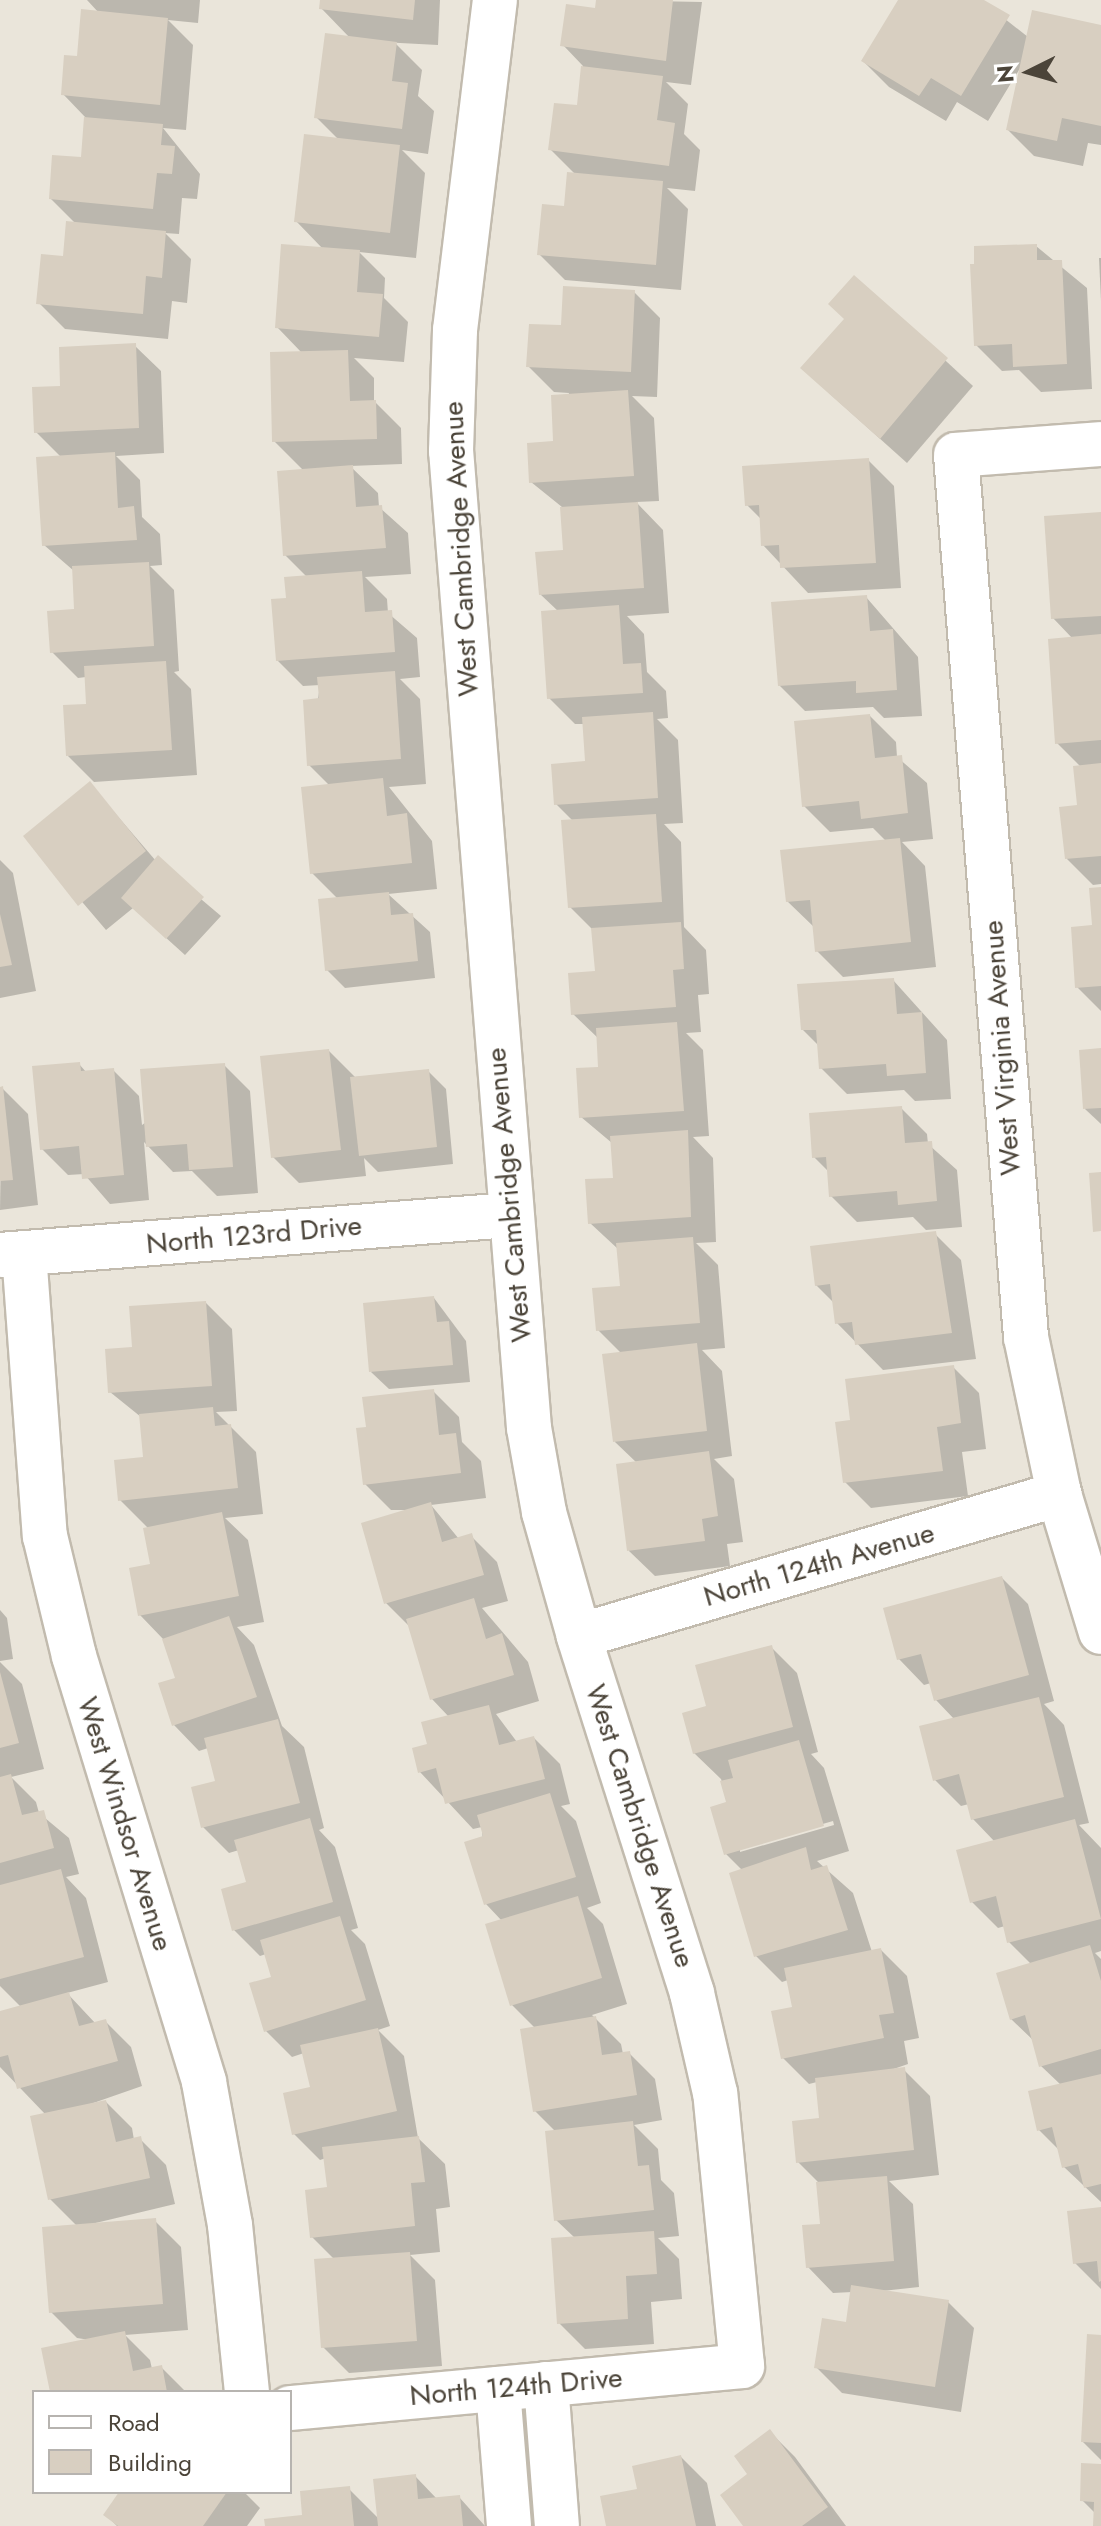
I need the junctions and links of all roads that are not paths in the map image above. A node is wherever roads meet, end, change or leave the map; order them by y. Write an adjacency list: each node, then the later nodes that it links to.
1 (495, 0): 3 (street, West Cambridge Avenue)
2 (1101, 444): 5 (street, West Virginia Avenue)
3 (509, 1215): 4 (street, North 123rd Drive); 7 (street, West Cambridge Avenue)
4 (12, 1254): 11 (street, West Windsor Avenue)
5 (1059, 1494): 6 (street, West Virginia Avenue); 7 (street, North 124th Avenue)
6 (1101, 1632)
7 (579, 1636): 8 (street, West Cambridge Avenue)
8 (742, 2366): 9 (street, North 124th Drive)
9 (546, 2384): 10 (street, North 124th Drive); 14 (street)
10 (498, 2389): 12 (street, North 124th Drive); 13 (street)
11 (247, 2390)
12 (292, 2408)
13 (509, 2526)
14 (557, 2526)

